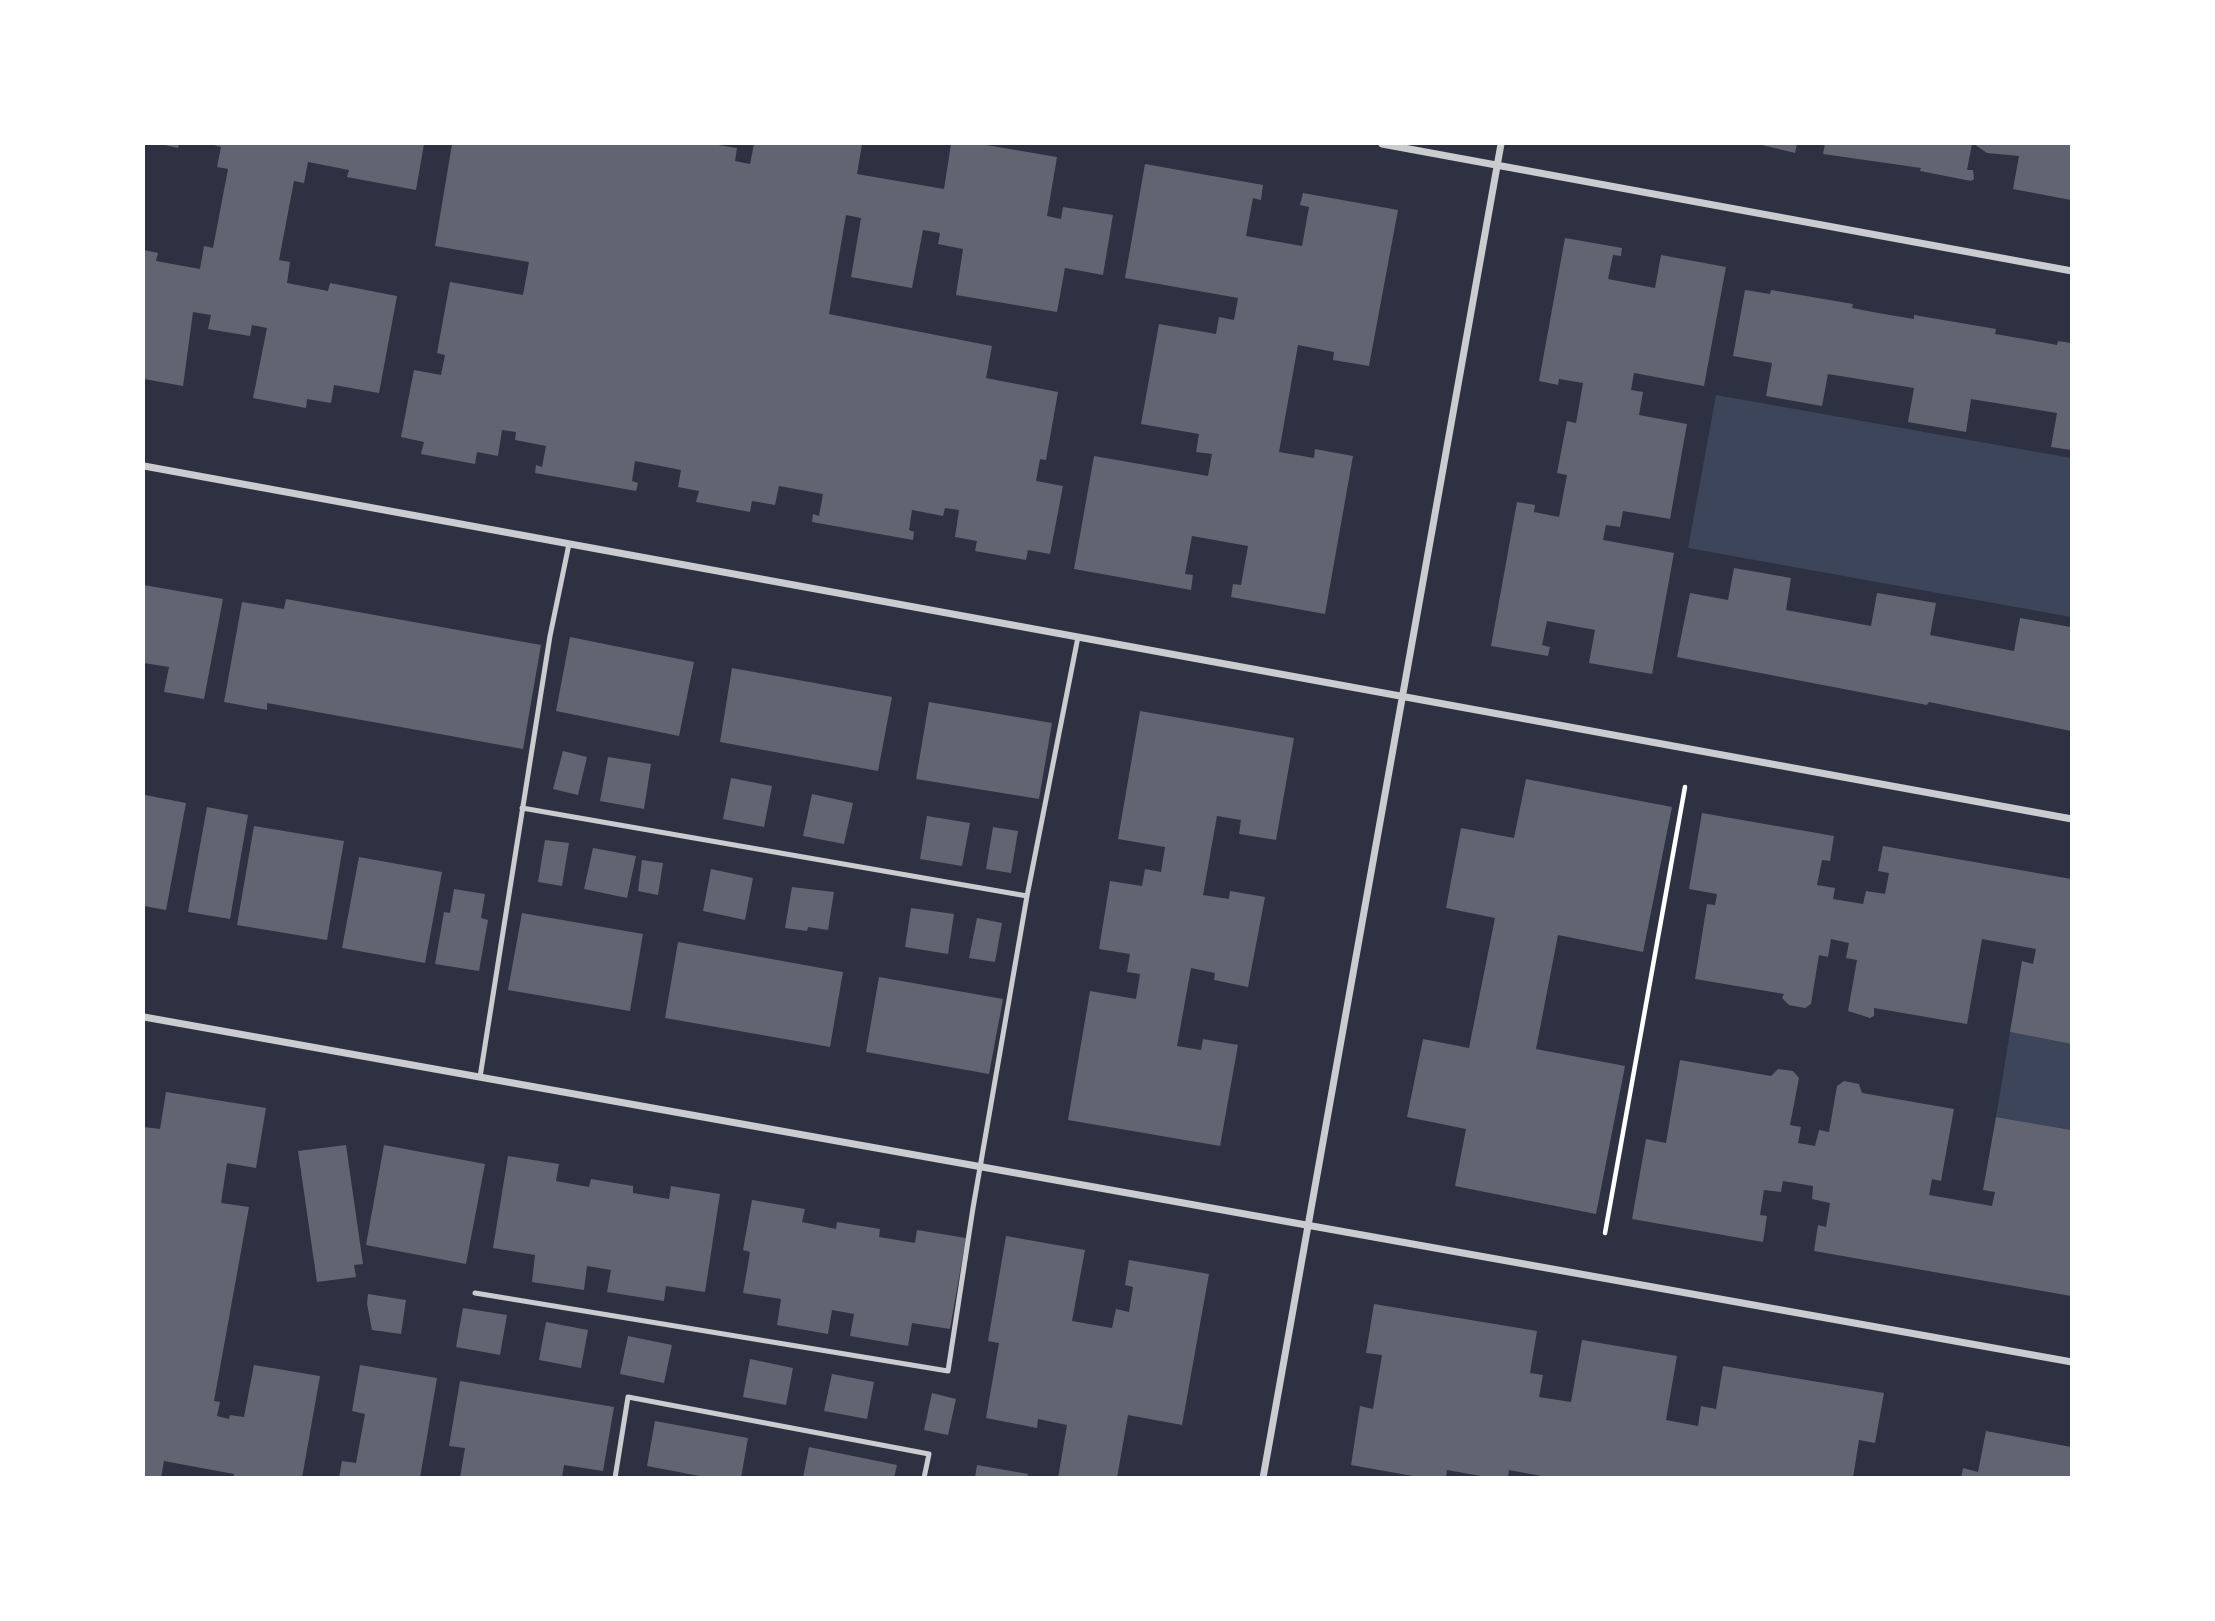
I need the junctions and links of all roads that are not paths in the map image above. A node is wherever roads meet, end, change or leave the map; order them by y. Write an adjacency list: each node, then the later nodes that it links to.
1 (1382, 144): 3 (street)
2 (1501, 144): 3 (street)
3 (1497, 164): 4 (street); 8 (street)
4 (2071, 271)
5 (144, 466): 6 (street)
6 (569, 544): 7 (street); 9 (lane)
7 (1077, 636): 8 (street); 11 (lane)
8 (1402, 696): 10 (street); 15 (street)
9 (522, 808): 11 (lane); 13 (lane)
10 (2071, 818)
11 (1027, 896): 14 (lane)
12 (144, 1017): 13 (street)
13 (480, 1077): 14 (street)
14 (980, 1167): 15 (street); 16 (lane)
15 (1308, 1226): 17 (street); 20 (street)
16 (475, 1293)
17 (2071, 1362)
18 (615, 1478): 19 (lane)
19 (924, 1478)
20 (1263, 1478)

